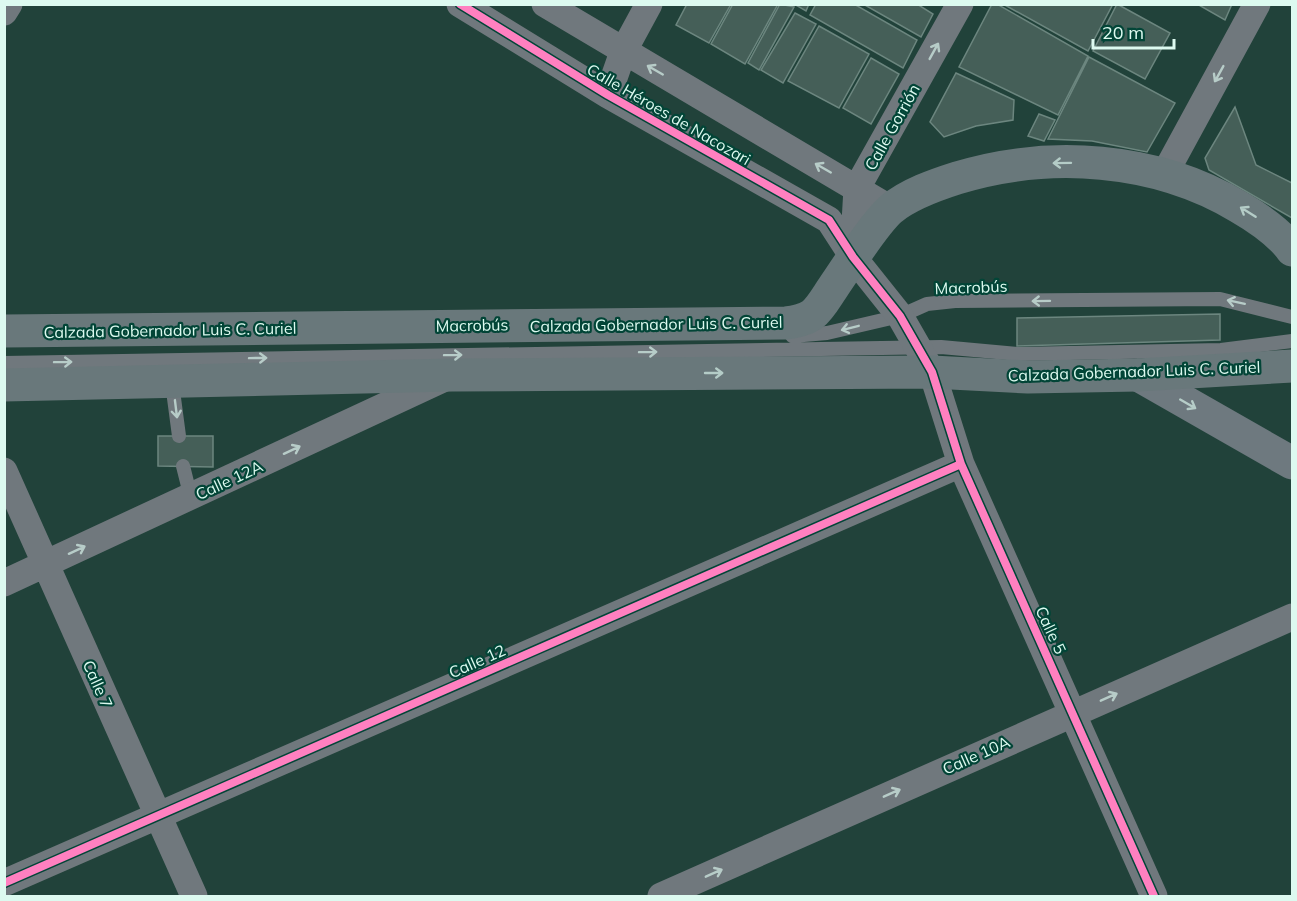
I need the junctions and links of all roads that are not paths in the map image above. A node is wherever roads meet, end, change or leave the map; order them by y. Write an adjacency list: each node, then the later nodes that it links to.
1 (9, 4): 7 (street)
2 (460, 4): 9 (street, Calle Héroes de Nacozari)
3 (545, 4): 8 (street, Calle Héroes de Nacozari)
4 (650, 4): 8 (street)
5 (960, 4): 11 (street, Calle Gorrión, one-way to 5)
6 (1257, 4): 10 (street, one-way to 10)
7 (4, 12)
8 (623, 52): 9 (street); 11 (street, Calle Héroes de Nacozari, one-way to 8)
9 (608, 95): 14 (street, Calle Héroes de Nacozari)
10 (1164, 175): 12 (main road, Calzada Gobernador Luis C. Curiel, one-way to 12); 13 (main road, Calzada Gobernador Luis C. Curiel, one-way to 10)
11 (858, 188): 12 (street, Calle Héroes de Nacozari); 14 (street, Calle Gorrión)
12 (891, 209): 14 (main road, Calzada Gobernador Luis C. Curiel)
13 (1293, 250)
14 (854, 257): 15 (street, Calle Héroes de Nacozari); 17 (main road, Calzada Gobernador Luis C. Curiel)
15 (900, 316): 16 (lane, Macrobús, one-way to 15); 19 (lane, Macrobús, one-way to 19); 20 (street, Calle 5)
16 (1293, 317)
17 (4, 331)
18 (1293, 341): 20 (lane, Macrobús)
19 (253, 344)
20 (925, 360): 21 (lane, Macrobús, one-way to 20); 23 (main road, Calzada Gobernador Luis C. Curiel, one-way to 20); 24 (main road, Calzada Gobernador Luis C. Curiel); 29 (street, Calle 5)
21 (4, 363)
22 (1293, 366): 24 (main road, Calzada Gobernador Luis C. Curiel)
23 (452, 375): 25 (main road, Calzada Gobernador Luis C. Curiel); 32 (street, Calle 12A, one-way to 23)
24 (1138, 375): 28 (main road, one-way to 28)
25 (172, 383): 26 (main road, Calzada Gobernador Luis C. Curiel); 27 (lane, one-way to 27)
26 (4, 385)
27 (179, 436)
28 (1293, 463)
29 (961, 464): 36 (street, Calle 5); 37 (street, Calle 12)
30 (183, 466): 32 (lane)
31 (4, 471): 33 (street, Calle 7)
32 (190, 498): 33 (street, Calle 12A, one-way to 32)
33 (44, 565): 34 (street, Calle 12A); 37 (street, Calle 7)
34 (4, 582)
35 (1293, 617): 36 (street, Calle 10A, one-way to 35)
36 (1074, 712): 40 (street, Calle 10A, one-way to 36); 41 (street, Calle 5)
37 (157, 815): 38 (street, Calle 12); 39 (street, Calle 7)
38 (4, 883)
39 (194, 897)
40 (661, 897)
41 (1154, 897)

